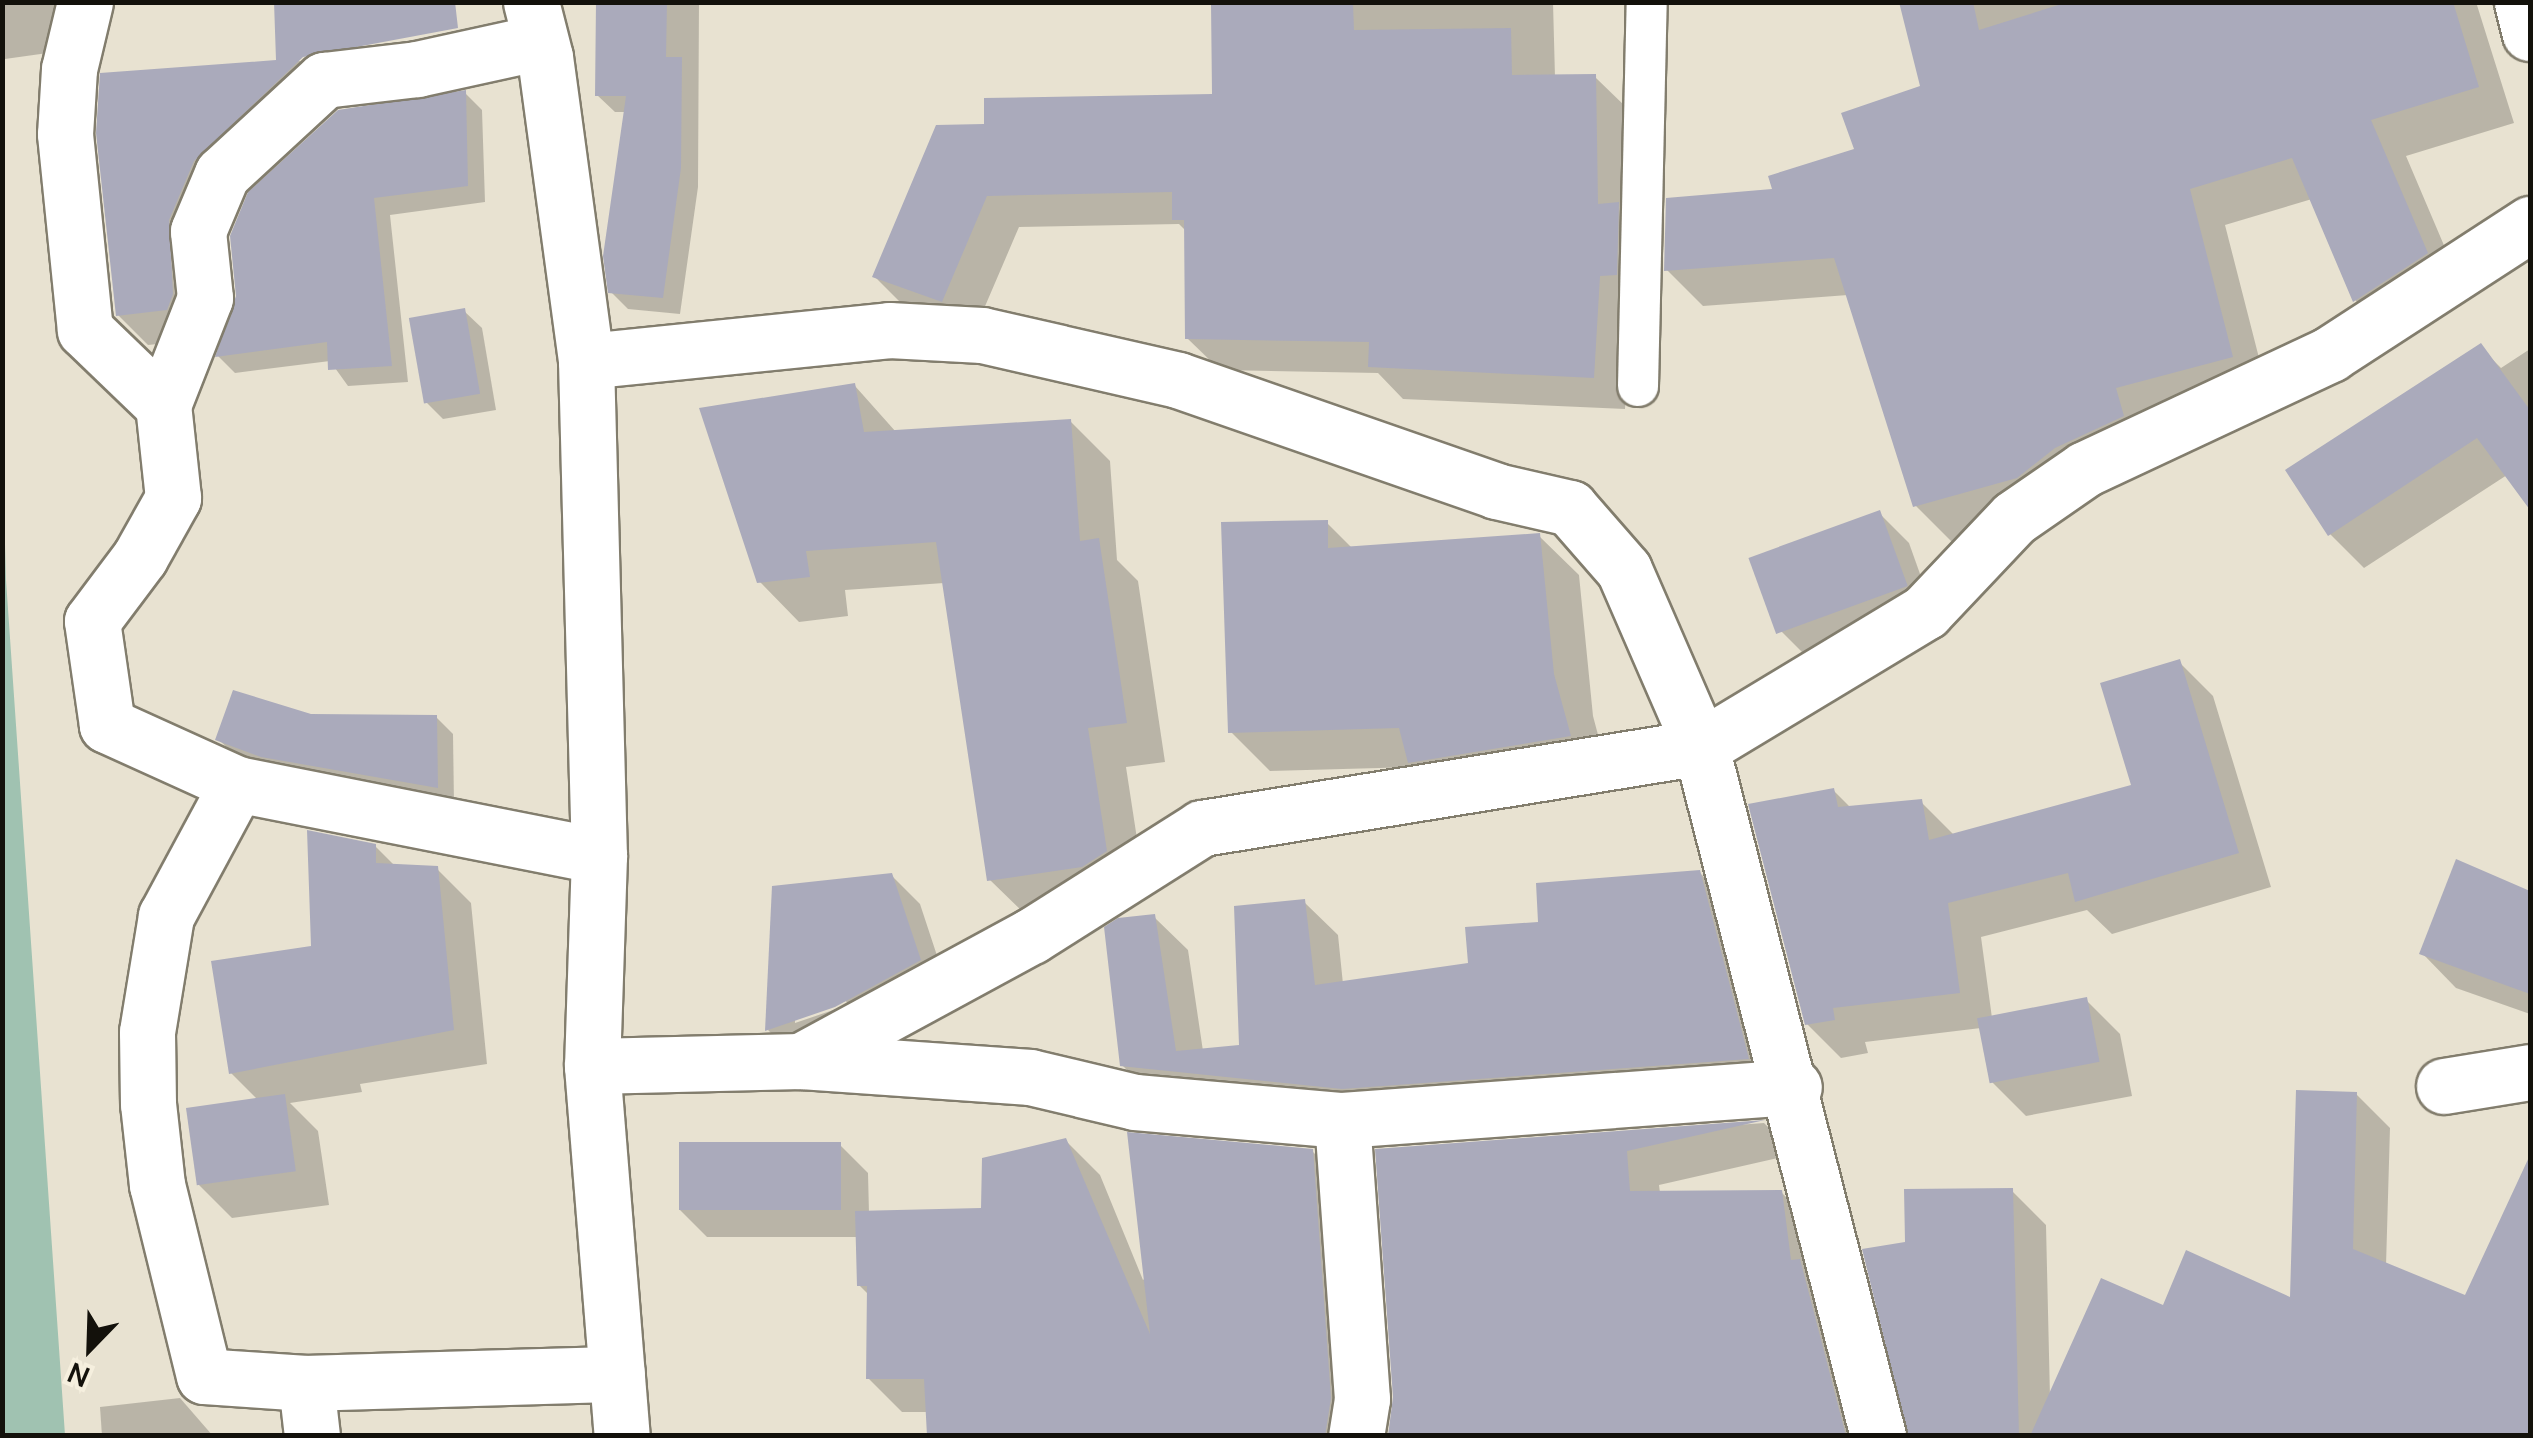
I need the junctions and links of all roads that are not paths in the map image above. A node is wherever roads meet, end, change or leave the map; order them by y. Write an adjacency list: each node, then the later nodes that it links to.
1 (85, 2): 9 (street)
2 (1647, 2): 8 (lane)
3 (2522, 2): 5 (street)
4 (535, 22): 7 (street); 9 (street)
5 (2530, 32)
6 (2530, 224): 10 (street)
7 (586, 361): 10 (street); 12 (street)
8 (1638, 386)
9 (163, 405): 11 (street)
10 (1701, 747): 13 (street); 17 (street)
11 (237, 784): 12 (street); 20 (street)
12 (599, 856): 14 (street)
13 (801, 1061): 14 (street); 18 (street)
14 (592, 1066): 19 (street)
15 (2530, 1072): 16 (street)
16 (2444, 1086)
17 (1794, 1087): 18 (street); 23 (street)
18 (1342, 1120): 22 (street)
19 (617, 1374): 20 (street); 21 (street)
20 (309, 1409)
21 (622, 1436)
22 (1356, 1436)
23 (1878, 1436)

